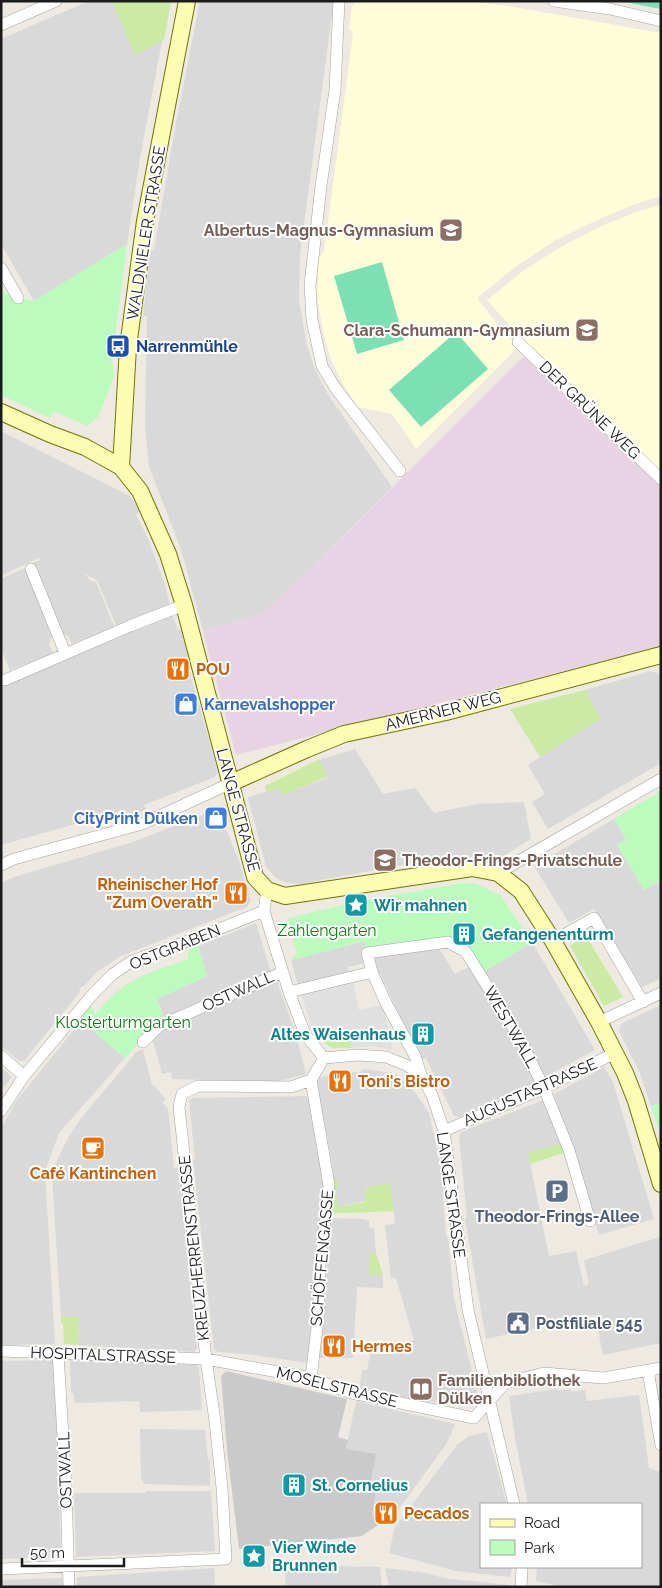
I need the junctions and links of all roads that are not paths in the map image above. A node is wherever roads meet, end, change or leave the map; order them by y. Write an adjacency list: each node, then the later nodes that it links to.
1 (56, 1): 6 (street)
2 (187, 1): 11 (main road, WALDNIELER STRASSE)
3 (339, 1): 12 (street)
4 (554, 1): 5 (street)
5 (661, 21)
6 (1, 25)
7 (1, 268): 8 (street)
8 (18, 298)
9 (518, 342): 13 (street, DER GRÜNE WEG)
10 (1, 412): 11 (main road)
11 (121, 467): 15 (main road, LANGE STRASSE)
12 (400, 471)
13 (661, 478)
14 (31, 569): 16 (street)
15 (184, 605): 16 (street); 20 (main road, LANGE STRASSE)
16 (65, 653): 18 (street)
17 (660, 656): 20 (main road, AMERNER WEG)
18 (5, 680)
19 (661, 779): 22 (street)
20 (231, 783): 21 (street); 23 (main road, LANGE STRASSE)
21 (1, 864)
22 (498, 873): 23 (main road); 25 (main road)
23 (267, 890): 24 (street, LANGE STRASSE)
24 (264, 911): 26 (street, LANGE STRASSE); 37 (street, OSTGRABEN)
25 (553, 941): 30 (street); 31 (main road)
26 (283, 972): 28 (street, LANGE STRASSE); 32 (street, OSTWALL)
27 (372, 972): 28 (street); 36 (street, LANGE STRASSE); 39 (street, WESTWALL)
28 (289, 992): 35 (street, LANGE STRASSE)
29 (661, 993): 30 (street)
30 (643, 1002): 31 (street)
31 (599, 1022): 33 (main road)
32 (142, 1042)
33 (615, 1053): 39 (street, AUGUSTASTRASSE); 42 (main road)
34 (1, 1056): 37 (street)
35 (324, 1058): 36 (street); 38 (street)
36 (421, 1075): 41 (street, LANGE STRASSE)
37 (24, 1076): 40 (street, OSTGRABEN)
38 (311, 1080): 46 (street, KREUZHERRENSTRASSE); 49 (street, SCHÖFFENGASSE)
39 (544, 1088): 41 (street, AUGUSTASTRASSE); 43 (street, WESTWALL)
40 (1, 1111)
41 (444, 1131): 50 (street, LANGE STRASSE)
42 (661, 1184)
43 (590, 1221)
44 (1, 1351): 45 (street, HOSPITALSTRASSE)
45 (58, 1352): 46 (street, HOSPITALSTRASSE); 53 (street, OSTWALL)
46 (206, 1359): 49 (street, MOSELSTRASSE); 53 (street, KREUZHERRENSTRASSE)
47 (661, 1368): 48 (street)
48 (648, 1372): 50 (street); 51 (street)
49 (311, 1378): 50 (street, MOSELSTRASSE)
50 (490, 1401): 52 (street, LANGE STRASSE)
51 (661, 1445)
52 (514, 1503)
53 (68, 1566): 55 (street); 56 (street, OSTWALL)
54 (522, 1568): 57 (street)
55 (1, 1569)
56 (69, 1587)
57 (521, 1587)

